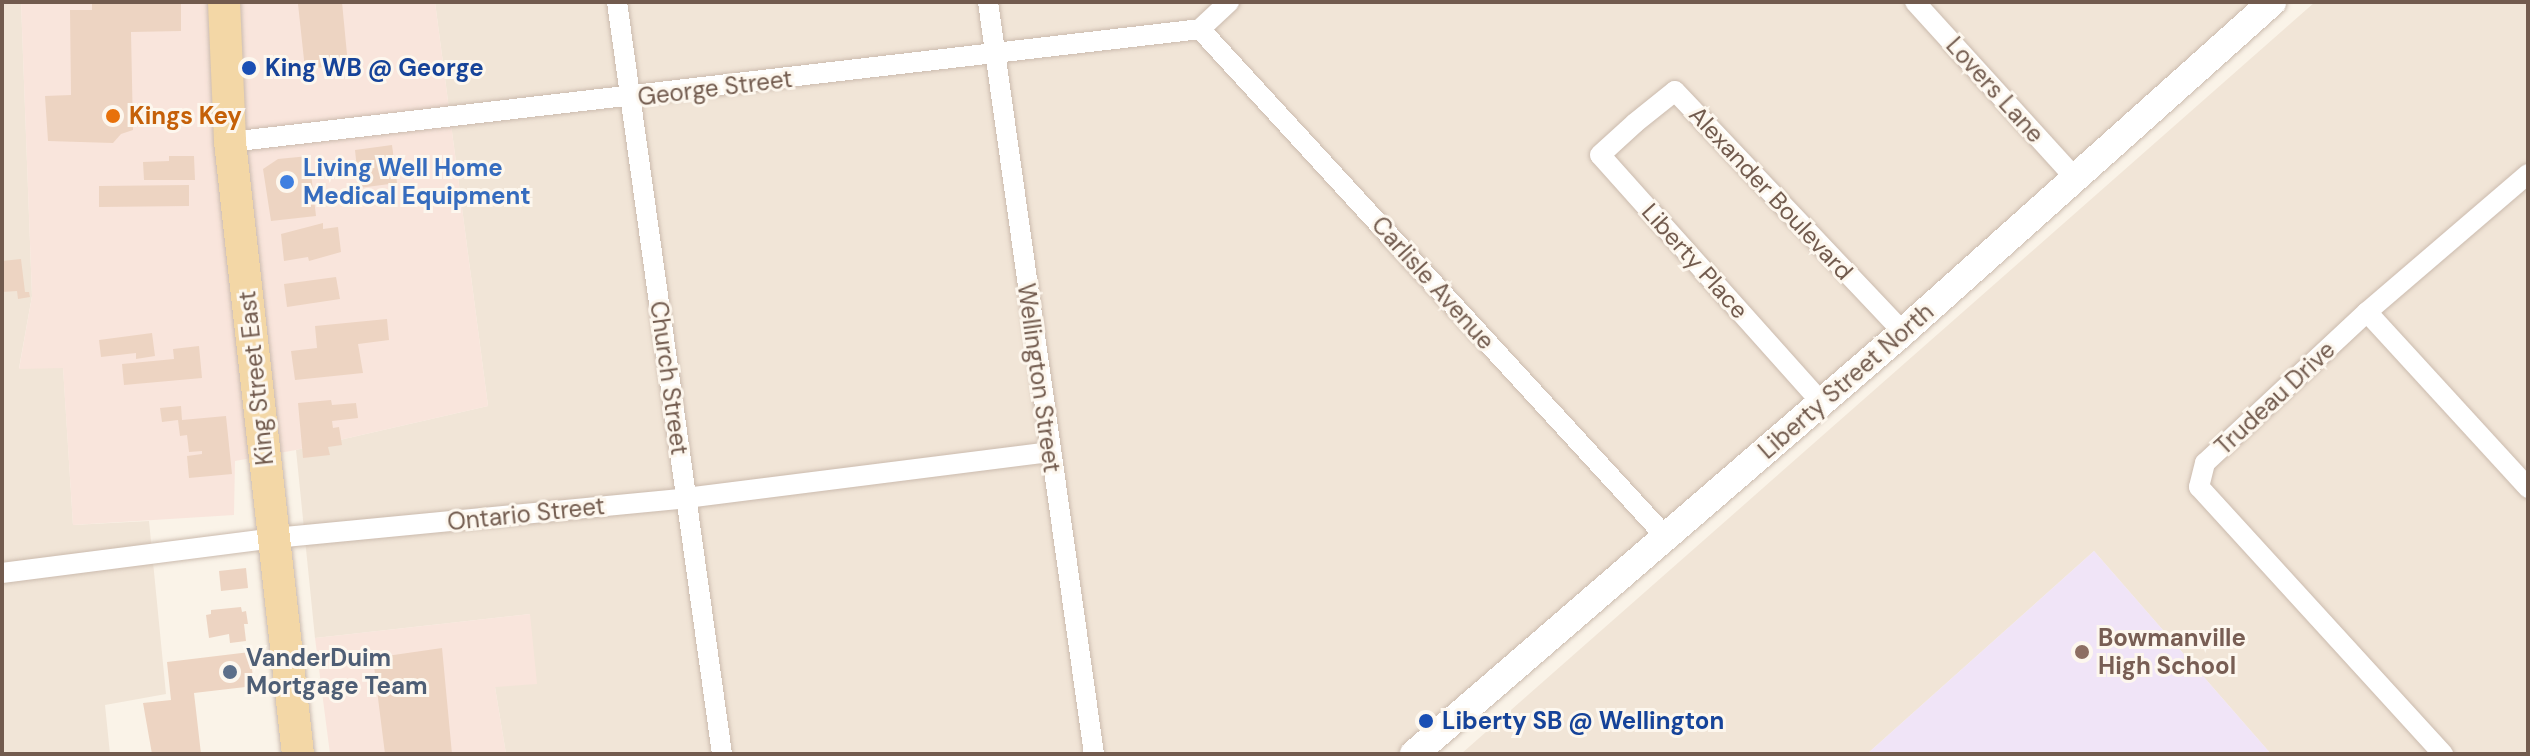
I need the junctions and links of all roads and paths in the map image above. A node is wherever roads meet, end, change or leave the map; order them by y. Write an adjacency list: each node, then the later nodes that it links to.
1 (224, 2): 11 (main road, King Street East)
2 (617, 2): 9 (street, Church Street)
3 (988, 2): 8 (street, Wellington Street)
4 (1229, 2): 7 (street)
5 (1915, 2): 13 (street, Lovers Lane)
6 (2272, 2): 13 (main road, Liberty Street North)
7 (1200, 29): 8 (street, George Street); 20 (street, Carlisle Avenue)
8 (995, 55): 9 (street, George Street); 17 (street, Wellington Street)
9 (629, 98): 11 (street, George Street); 19 (street, Church Street)
10 (1635, 123): 15 (street, Alexander Boulevard); 16 (street, Liberty Place)
11 (230, 142): 21 (main road, King Street East)
12 (2528, 174): 14 (street, Trudeau Drive)
13 (2076, 179): 15 (main road, Liberty Street North)
14 (2367, 312): 18 (street); 27 (street, Trudeau Drive)
15 (1903, 332): 16 (main road, Liberty Street North)
16 (1821, 402): 20 (main road, Liberty Street North)
17 (1049, 452): 19 (street, Ontario Street); 25 (street, Wellington Street)
18 (2528, 488)
19 (686, 498): 21 (street, Ontario Street); 24 (street, Church Street)
20 (1666, 537): 26 (main road, Liberty Street North)
21 (274, 538): 22 (street, Ontario Street); 23 (main road, King Street East)
22 (2, 573)
23 (298, 754)
24 (722, 754)
25 (1094, 754)
26 (1414, 754)
27 (2443, 754)

